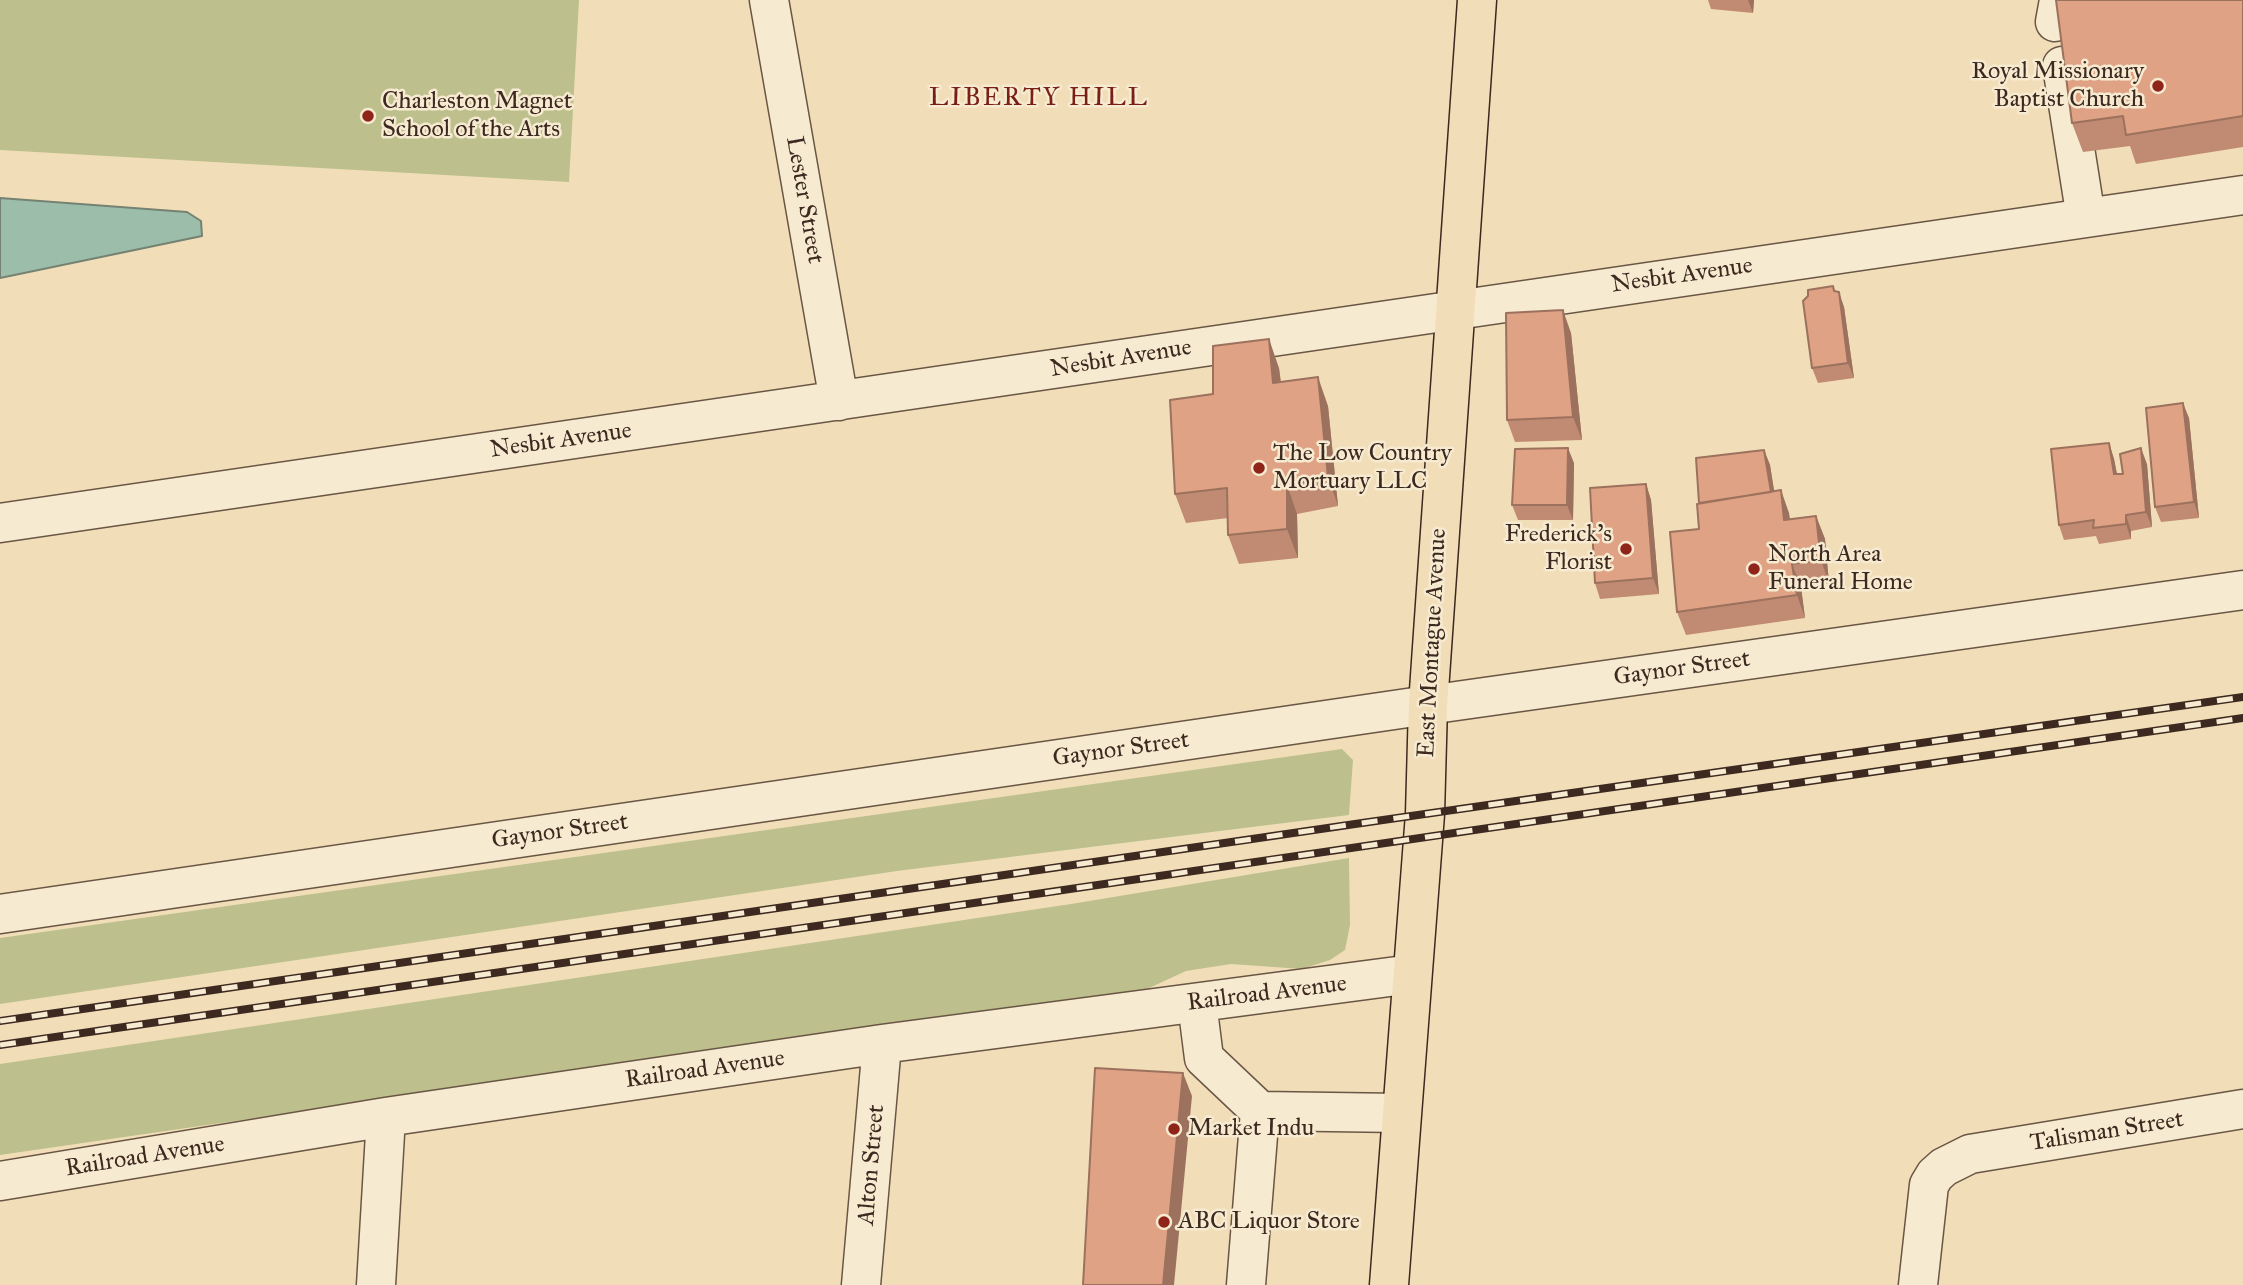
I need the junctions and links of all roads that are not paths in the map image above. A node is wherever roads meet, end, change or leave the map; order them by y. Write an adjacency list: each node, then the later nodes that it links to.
1 (768, 0): 7 (street, Lester Street)
2 (1478, 0): 6 (main road, East Montague Avenue)
3 (2062, 66): 5 (street)
4 (2243, 195): 5 (street, Nesbit Avenue)
5 (2086, 218): 6 (street, Nesbit Avenue)
6 (1455, 309): 7 (street, Nesbit Avenue); 10 (main road, East Montague Avenue)
7 (839, 401): 8 (street, Nesbit Avenue)
8 (0, 523)
9 (2243, 590): 10 (street, Gaynor Street)
10 (1428, 705): 11 (street, Gaynor Street); 12 (main road, East Montague Avenue)
11 (0, 914)
12 (1412, 974): 13 (street, Railroad Avenue); 17 (main road, East Montague Avenue)
13 (1197, 1003): 14 (street, Railroad Avenue); 16 (street)
14 (882, 1044): 18 (street, Railroad Avenue); 21 (street, Alton Street)
15 (2243, 1109): 24 (street, Talisman Street)
16 (1260, 1111): 17 (street); 22 (street)
17 (1401, 1113): 23 (main road, East Montague Avenue)
18 (386, 1118): 19 (street, Railroad Avenue); 20 (street)
19 (0, 1181)
20 (376, 1285)
21 (861, 1285)
22 (1246, 1285)
23 (1389, 1285)
24 (1918, 1285)

